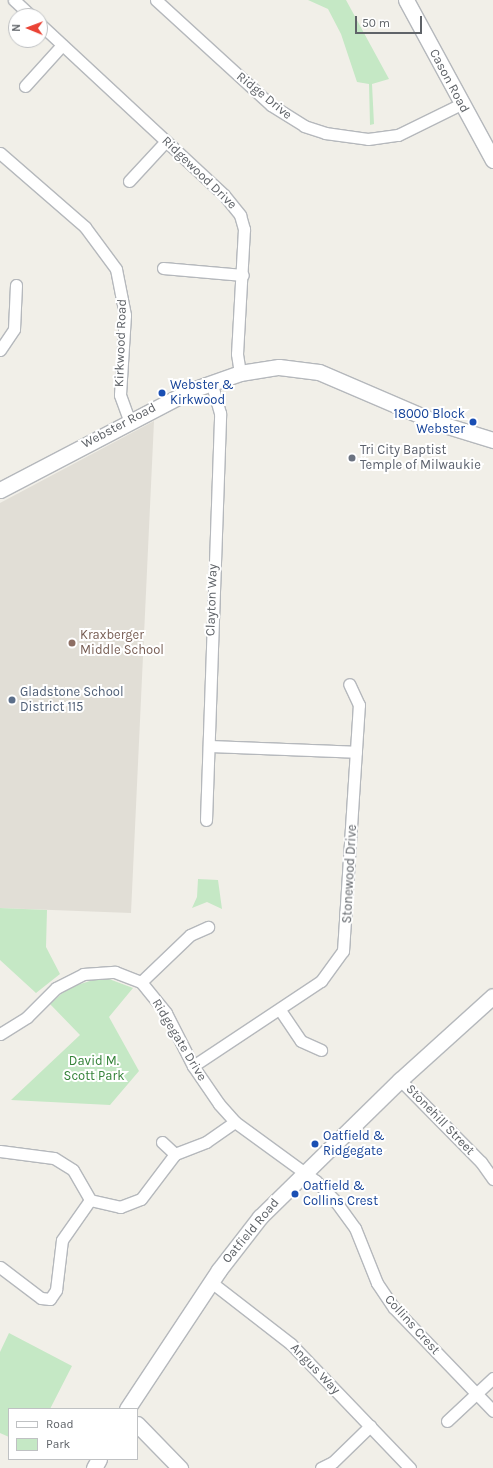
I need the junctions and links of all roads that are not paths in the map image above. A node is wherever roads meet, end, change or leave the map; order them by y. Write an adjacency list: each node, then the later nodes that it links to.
1 (14, 0): 4 (street)
2 (156, 0): 8 (street, Ridge Drive)
3 (406, 0): 8 (street, Cason Road)
4 (22, 8)
5 (48, 32): 6 (street, Ridgewood Drive)
6 (62, 45): 7 (street); 9 (street, Ridgewood Drive)
7 (26, 86)
8 (461, 104): 11 (street, Cason Road)
9 (166, 141): 12 (street); 14 (street, Ridgewood Drive)
10 (0, 153): 19 (street, Kirkwood Road)
11 (493, 160)
12 (129, 181)
13 (163, 268): 14 (street)
14 (243, 275): 17 (street, Ridgewood Drive)
15 (16, 285): 16 (street)
16 (0, 350)
17 (240, 373): 18 (street, Webster Road); 20 (street, Webster Road)
18 (212, 382): 19 (street, Webster Road); 23 (street, Clayton Way)
19 (129, 420): 21 (street, Webster Road)
20 (493, 440)
21 (0, 490)
22 (349, 684): 24 (street, Stonewood Drive)
23 (209, 746): 24 (street); 25 (street, Clayton Way)
24 (356, 752): 29 (street, Stonewood Drive)
25 (206, 820)
26 (208, 927): 27 (street)
27 (141, 982): 30 (street); 32 (street, Ridgegate Drive)
28 (493, 996): 33 (street, Oatfield Road)
29 (280, 1010): 31 (street); 32 (street, Stonewood Drive)
30 (0, 1034)
31 (321, 1050)
32 (192, 1066): 34 (street, Ridgegate Drive)
33 (400, 1080): 38 (street, Oatfield Road); 39 (street, Stonehill Street)
34 (235, 1122): 37 (street); 38 (street, Ridgegate Drive)
35 (162, 1142): 37 (street)
36 (0, 1151): 40 (street)
37 (175, 1154): 40 (street)
38 (304, 1172): 42 (street, Oatfield Road); 44 (street, Collins Crest)
39 (493, 1179)
40 (90, 1200): 41 (street)
41 (0, 1267)
42 (211, 1282): 45 (street, Oatfield Road); 49 (street, Angus Way)
43 (493, 1378): 44 (street)
44 (476, 1394): 46 (street, Collins Crest); 47 (street)
45 (128, 1408)
46 (493, 1411)
47 (447, 1422)
48 (138, 1425): 50 (street)
49 (370, 1426): 51 (street); 52 (street, Angus Way)
50 (180, 1468)
51 (321, 1468)
52 (410, 1468)

